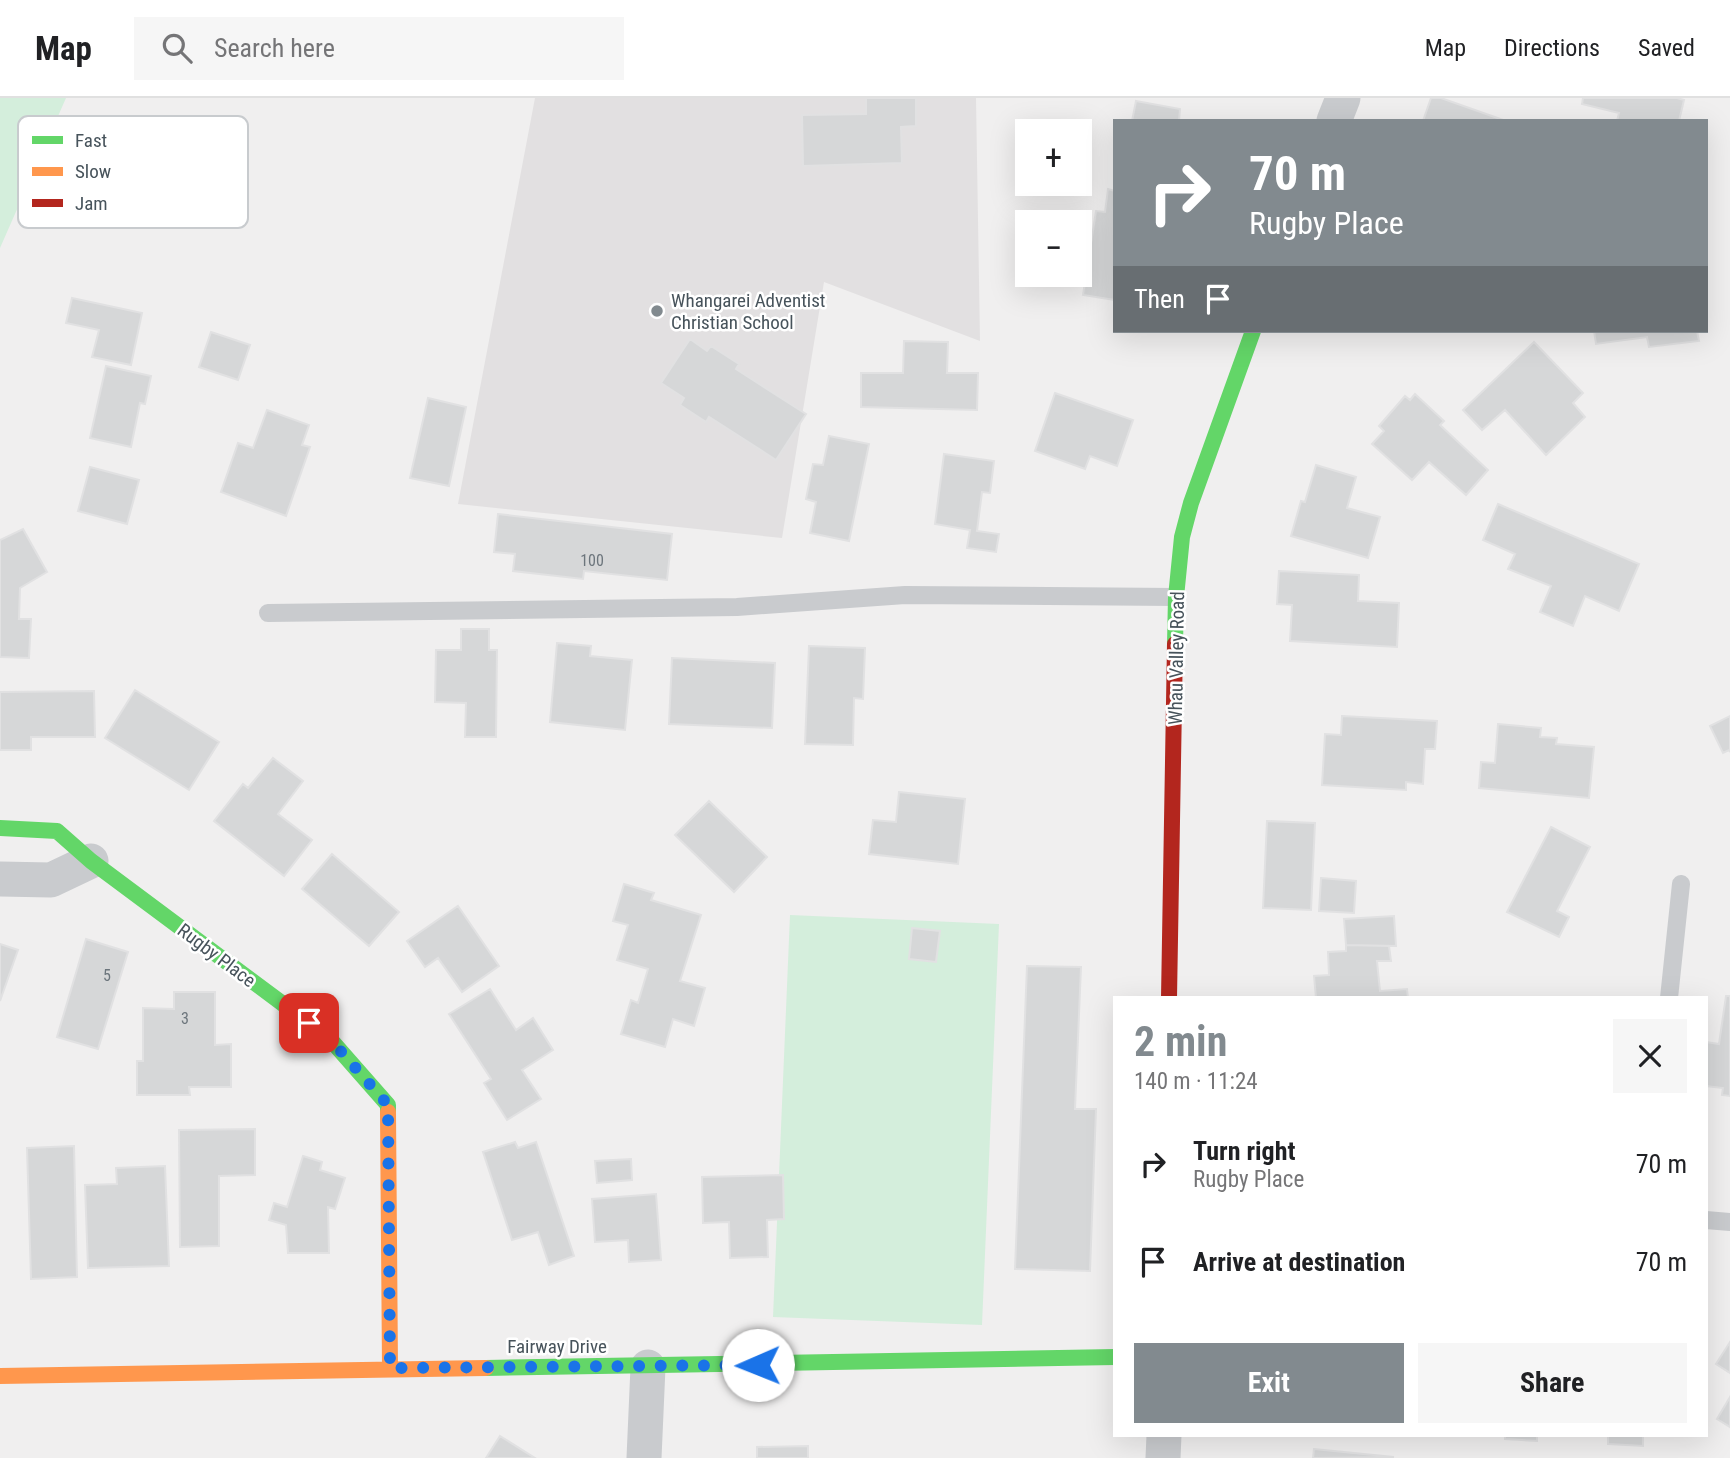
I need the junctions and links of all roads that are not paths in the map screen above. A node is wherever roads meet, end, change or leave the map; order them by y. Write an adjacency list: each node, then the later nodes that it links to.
1 (1343, 98): 2 (street)
2 (1335, 119)
3 (1252, 333): 4 (street, Whau Valley Road)
4 (1176, 597): 5 (lane); 10 (street, Whau Valley Road)
5 (268, 613)
6 (0, 828): 7 (street, Rugby Place)
7 (91, 862): 8 (street); 16 (street, Rugby Place)
8 (0, 879)
9 (1681, 884): 11 (lane)
10 (1169, 996)
11 (1669, 996)
12 (1708, 1220): 13 (lane)
13 (1730, 1222)
14 (1113, 1357): 15 (street, Fairway Drive)
15 (648, 1367): 16 (street, Fairway Drive); 19 (street)
16 (390, 1368): 17 (street, Fairway Drive)
17 (0, 1376)
18 (1164, 1437): 20 (street)
19 (644, 1458)
20 (1163, 1458)

